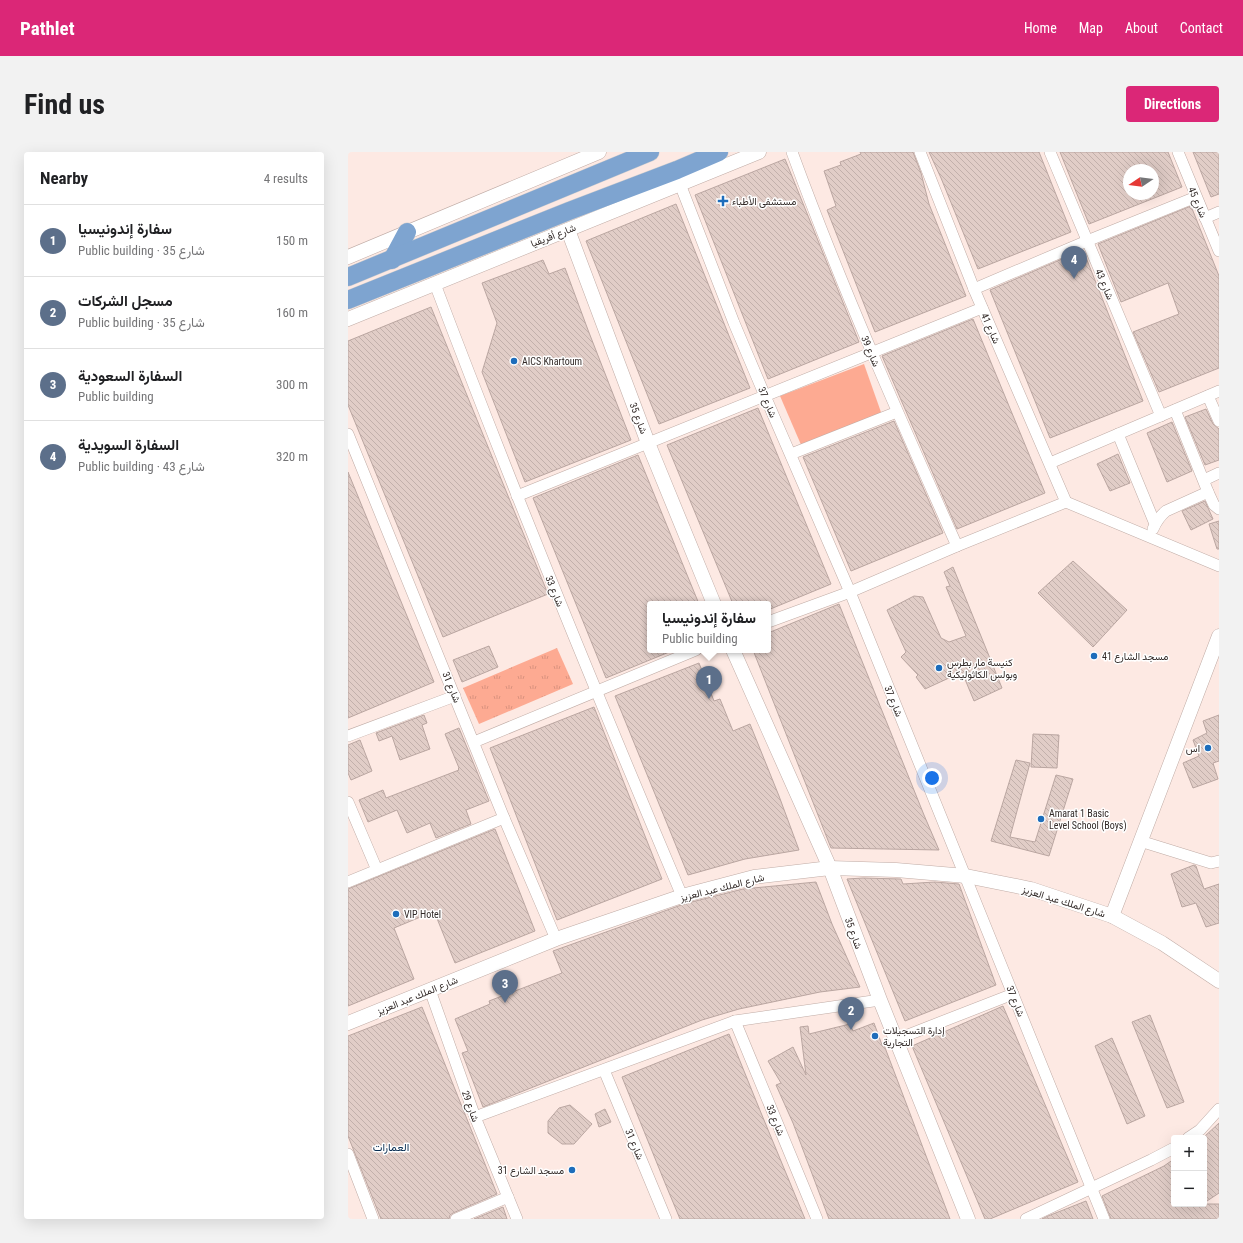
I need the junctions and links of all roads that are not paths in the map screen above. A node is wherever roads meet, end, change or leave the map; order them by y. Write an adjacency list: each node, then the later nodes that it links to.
1 (600, 152): 14 (street)
2 (650, 152): 18 (highway)
3 (720, 152): 22 (highway, شارع أفريقيا)
4 (759, 152): 9 (street, شارع أفريقيا)
5 (792, 152): 25 (street, شارع 39)
6 (920, 152): 21 (street, شارع 41)
7 (1050, 152): 15 (street, شارع 43)
8 (1178, 152): 10 (street, شارع 45)
9 (680, 184): 13 (street, شارع أفريقيا); 27 (street, شارع 37)
10 (1196, 196): 12 (street, شارع 45); 15 (street)
11 (1219, 212): 12 (street)
12 (1205, 218): 16 (street, شارع 45)
13 (568, 230): 20 (street, شارع أفريقيا); 35 (street, شارع 35)
14 (407, 232): 17 (street); 18 (highway)
15 (1087, 241): 21 (street); 31 (street, شارع 43)
16 (1219, 251)
17 (348, 257)
18 (392, 260): 19 (highway)
19 (348, 277)
20 (435, 284): 24 (street, شارع أفريقيا); 41 (street, شارع 33)
21 (974, 289): 23 (street, شارع 41)
22 (349, 301)
23 (982, 308): 25 (street); 37 (street, شارع 41)
24 (348, 319)
25 (871, 353): 27 (street); 30 (street, شارع 39)
26 (1219, 391): 28 (street)
27 (765, 396): 35 (street); 36 (street, شارع 37)
28 (1208, 396): 29 (street); 32 (street)
29 (1175, 410): 31 (street); 39 (street)
30 (897, 412): 36 (street); 46 (street, شارع 39)
31 (1161, 416): 34 (street)
32 (1219, 422)
33 (348, 434): 55 (street, شارع 31)
34 (1118, 434): 37 (street); 44 (street)
35 (648, 443): 41 (street); 49 (street, شارع 35)
36 (790, 454): 48 (street, شارع 37)
37 (1050, 463): 42 (street, شارع 41)
38 (1219, 473): 39 (street)
39 (1204, 480): 40 (street)
40 (1208, 492): 43 (street); 44 (street)
41 (517, 496): 54 (street, شارع 33)
42 (1066, 502): 45 (street); 46 (street)
43 (1219, 509)
44 (1155, 524): 45 (street)
45 (1150, 537): 47 (street)
46 (957, 546): 48 (street)
47 (1219, 566)
48 (850, 592): 50 (street); 64 (street, شارع 37)
49 (713, 601)
50 (771, 621)
51 (1219, 636): 60 (street, شارع الملك عبد العزيز)
52 (689, 653): 54 (street)
53 (734, 653): 62 (street, شارع 35)
54 (596, 692): 57 (street); 66 (street, شارع 33)
55 (456, 696): 56 (street); 57 (street, شارع 31)
56 (348, 736)
57 (474, 742): 59 (street, شارع 31)
58 (348, 802): 63 (street)
59 (504, 818): 63 (street); 68 (street, شارع 31)
60 (1140, 841): 61 (street); 67 (street, شارع الملك عبد العزيز)
61 (1219, 861)
62 (830, 868): 64 (street, شارع الملك عبد العزيز); 66 (street, شارع الملك عبد العزيز); 72 (street, شارع 35)
63 (377, 870): 65 (street)
64 (966, 876): 67 (street, شارع الملك عبد العزيز); 71 (street, شارع 37)
65 (348, 882)
66 (682, 896): 68 (street, شارع الملك عبد العزيز)
67 (1112, 916): 69 (street, شارع الملك عبد العزيز)
68 (556, 939): 70 (street, شارع الملك عبد العزيز)
69 (1219, 980)
70 (430, 990): 74 (street, شارع الملك عبد العزيز); 78 (street, شارع 29)
71 (1013, 994): 75 (street); 82 (street, شارع 37)
72 (880, 1000): 73 (street); 75 (street, شارع 35)
73 (735, 1021): 76 (street); 88 (street, شارع 33)
74 (348, 1023)
75 (895, 1040): 89 (street, شارع 35)
76 (604, 1070): 78 (street); 87 (street, شارع 31)
77 (1219, 1109): 79 (street)
78 (475, 1117): 83 (street, شارع 29)
79 (1192, 1135)
80 (1171, 1150): 82 (street)
81 (348, 1154): 84 (street)
82 (1092, 1188): 90 (street); 91 (street, شارع 37)
83 (508, 1197): 85 (street); 86 (street, شارع 29)
84 (373, 1219)
85 (456, 1219)
86 (517, 1219)
87 (666, 1219)
88 (817, 1219)
89 (968, 1219)
90 (1026, 1219)
91 (1104, 1219)

